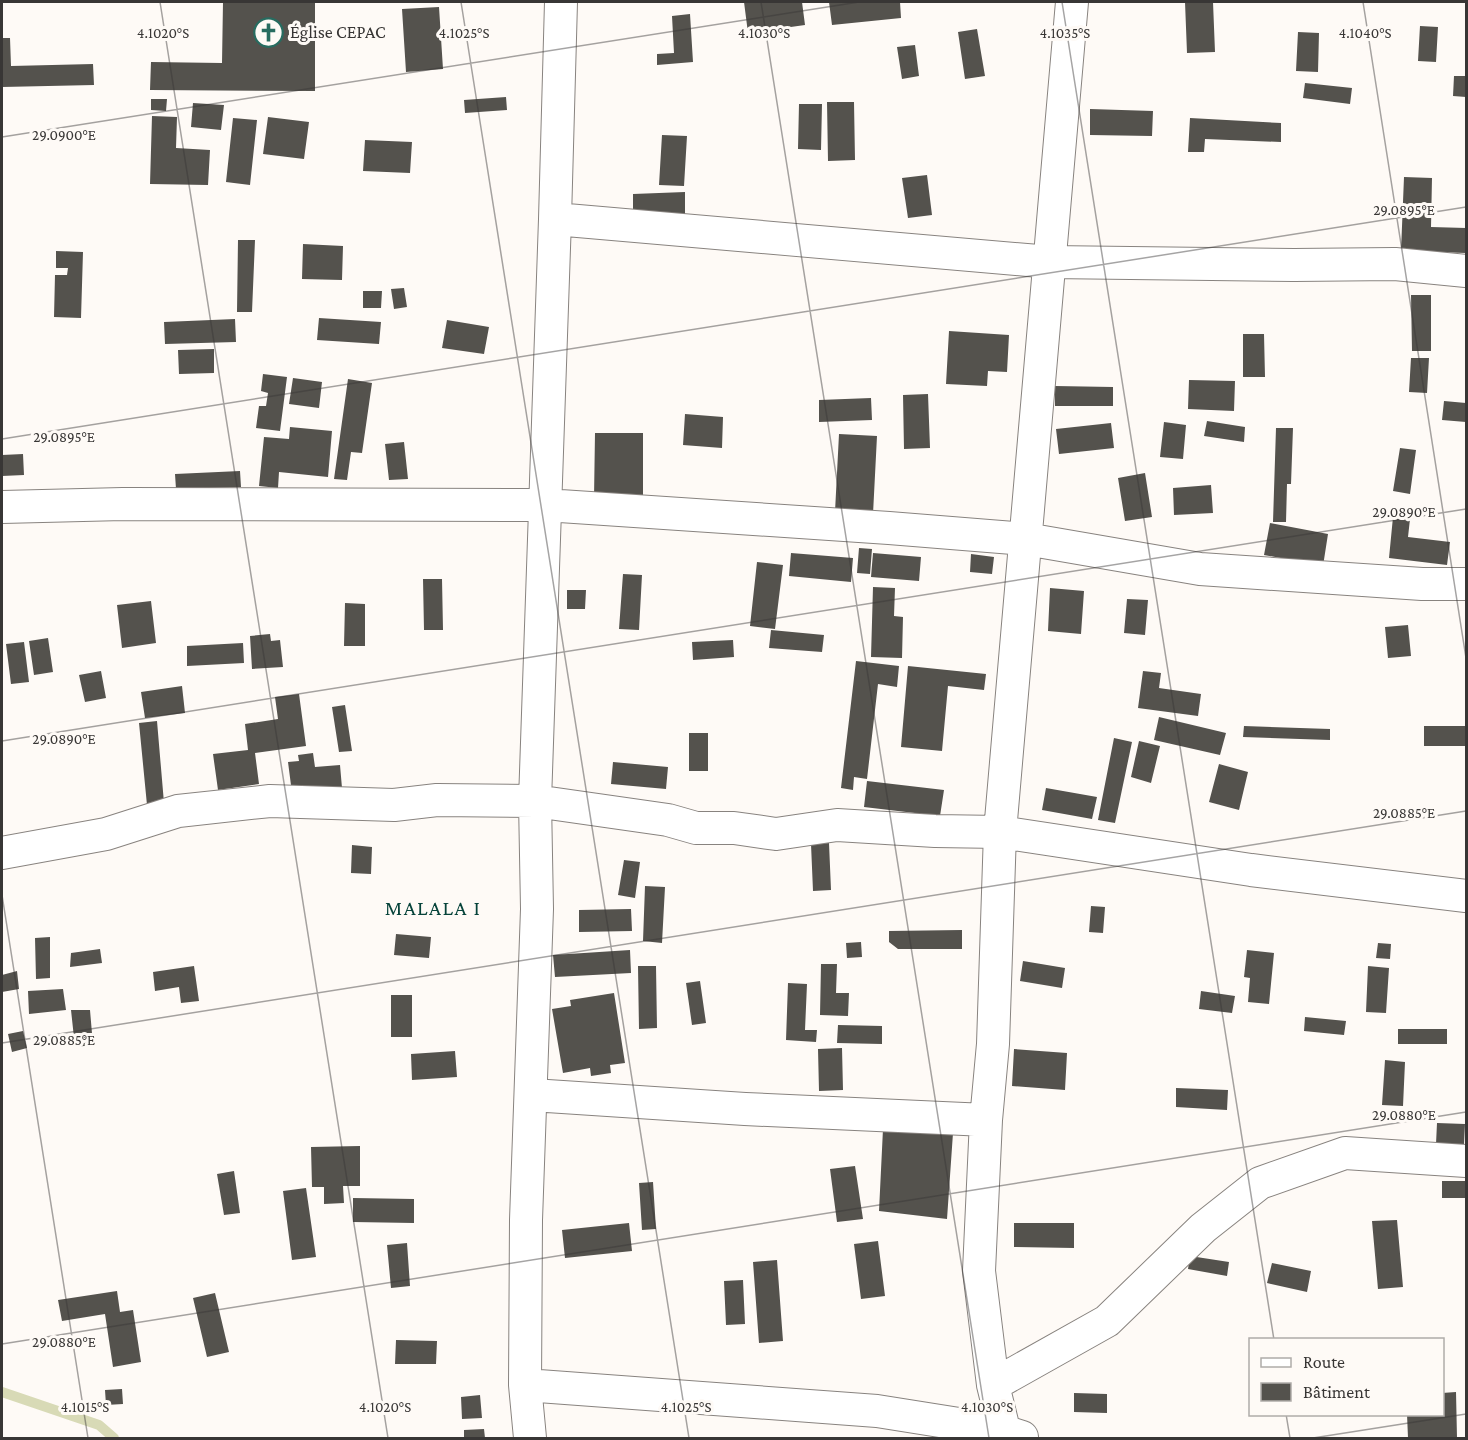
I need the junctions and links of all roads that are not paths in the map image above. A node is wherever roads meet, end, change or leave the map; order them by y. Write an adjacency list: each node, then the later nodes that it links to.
1 (561, 2): 3 (street)
2 (1072, 2): 4 (street)
3 (555, 219): 4 (street); 6 (street)
4 (1050, 262): 5 (street); 8 (street)
5 (1467, 271)
6 (545, 505): 7 (street); 8 (street); 10 (street)
7 (2, 507)
8 (1026, 539): 9 (street); 11 (street)
9 (1467, 584)
10 (535, 801): 11 (street); 12 (street); 14 (street)
11 (1000, 832): 13 (street); 15 (street)
12 (2, 853)
13 (1467, 896)
14 (532, 1095): 15 (street); 17 (street)
15 (986, 1120): 18 (street)
16 (1467, 1161): 18 (street)
17 (525, 1385): 19 (street); 20 (street)
18 (993, 1385): 19 (street)
19 (1011, 1436)
20 (530, 1438)

